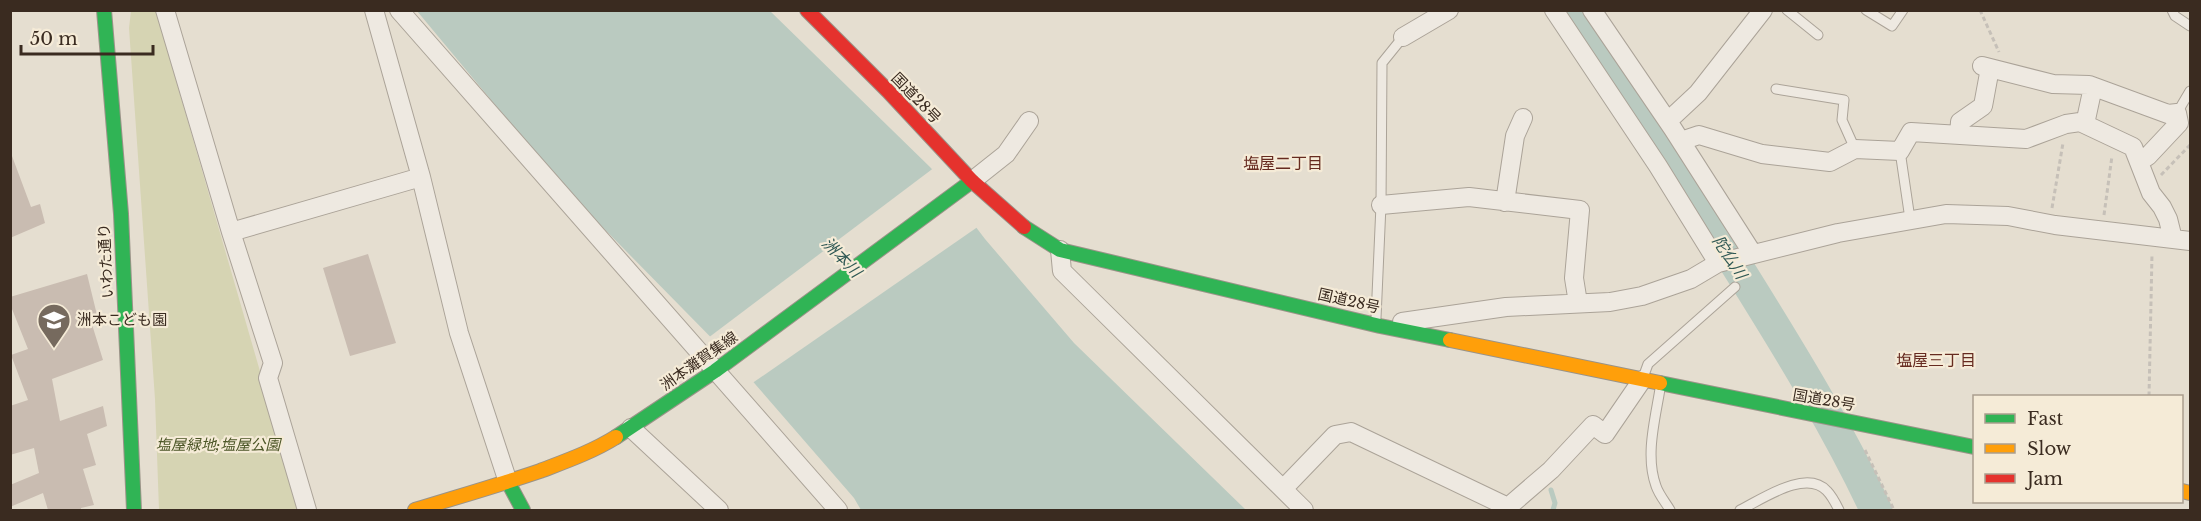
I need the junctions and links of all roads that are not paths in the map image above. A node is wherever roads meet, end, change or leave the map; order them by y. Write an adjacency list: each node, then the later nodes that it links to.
1 (104, 10): 50 (main road, いわた通り)
2 (165, 10): 35 (street)
3 (374, 10): 30 (street)
4 (399, 10): 43 (street)
5 (807, 10): 31 (main road, 国道28号)
6 (1449, 10): 16 (street)
7 (1554, 10): 39 (street)
8 (1593, 10): 23 (street)
9 (1763, 10): 23 (street)
10 (1787, 10): 15 (lane)
11 (1866, 10): 12 (lane)
12 (1903, 10)
13 (2172, 10): 14 (lane)
14 (2190, 26)
15 (1818, 35)
16 (1403, 38): 33 (lane)
17 (2093, 87): 20 (street); 24 (street); 25 (street)
18 (1776, 89): 27 (lane)
19 (2190, 91): 20 (lane)
20 (2177, 113): 29 (street)
21 (1523, 117): 32 (street)
22 (1029, 121): 31 (street)
23 (1668, 121): 26 (street)
24 (2085, 124): 25 (street); 29 (street)
25 (1959, 135): 28 (street)
26 (1681, 141): 27 (street); 38 (street)
27 (1855, 149): 28 (street)
28 (1900, 151): 34 (lane)
29 (2139, 162): 36 (street)
30 (421, 177): 35 (street); 48 (street)
31 (965, 186): 37 (main road, 国道28号); 43 (main road, 洲本灘賀集線)
32 (1505, 202): 33 (street); 41 (street)
33 (1381, 205): 42 (lane)
34 (1910, 219): 36 (street); 38 (street)
35 (231, 232): 51 (street)
36 (2182, 240)
37 (1060, 250): 42 (main road, 国道28号); 49 (street)
38 (1753, 254): 39 (street)
39 (1718, 263): 41 (street)
40 (1735, 287): 44 (lane)
41 (1578, 303): 42 (street)
42 (1378, 325): 44 (main road, 国道28号)
43 (715, 371): 46 (main road, 洲本灘賀集線); 55 (street)
44 (1642, 380): 45 (main road, 国道28号); 49 (street)
45 (1660, 384): 47 (main road, 国道28号); 57 (lane)
46 (631, 428): 48 (main road, 洲本灘賀集線); 54 (street)
47 (1973, 447)
48 (508, 482): 52 (main road, 洲本灘賀集線); 53 (main road)
49 (1283, 489): 56 (street)
50 (134, 510)
51 (308, 510)
52 (415, 510)
53 (523, 510)
54 (719, 510)
55 (838, 510)
56 (1304, 510)
57 (1671, 510)
58 (1740, 510): 59 (lane)
59 (1839, 510)

